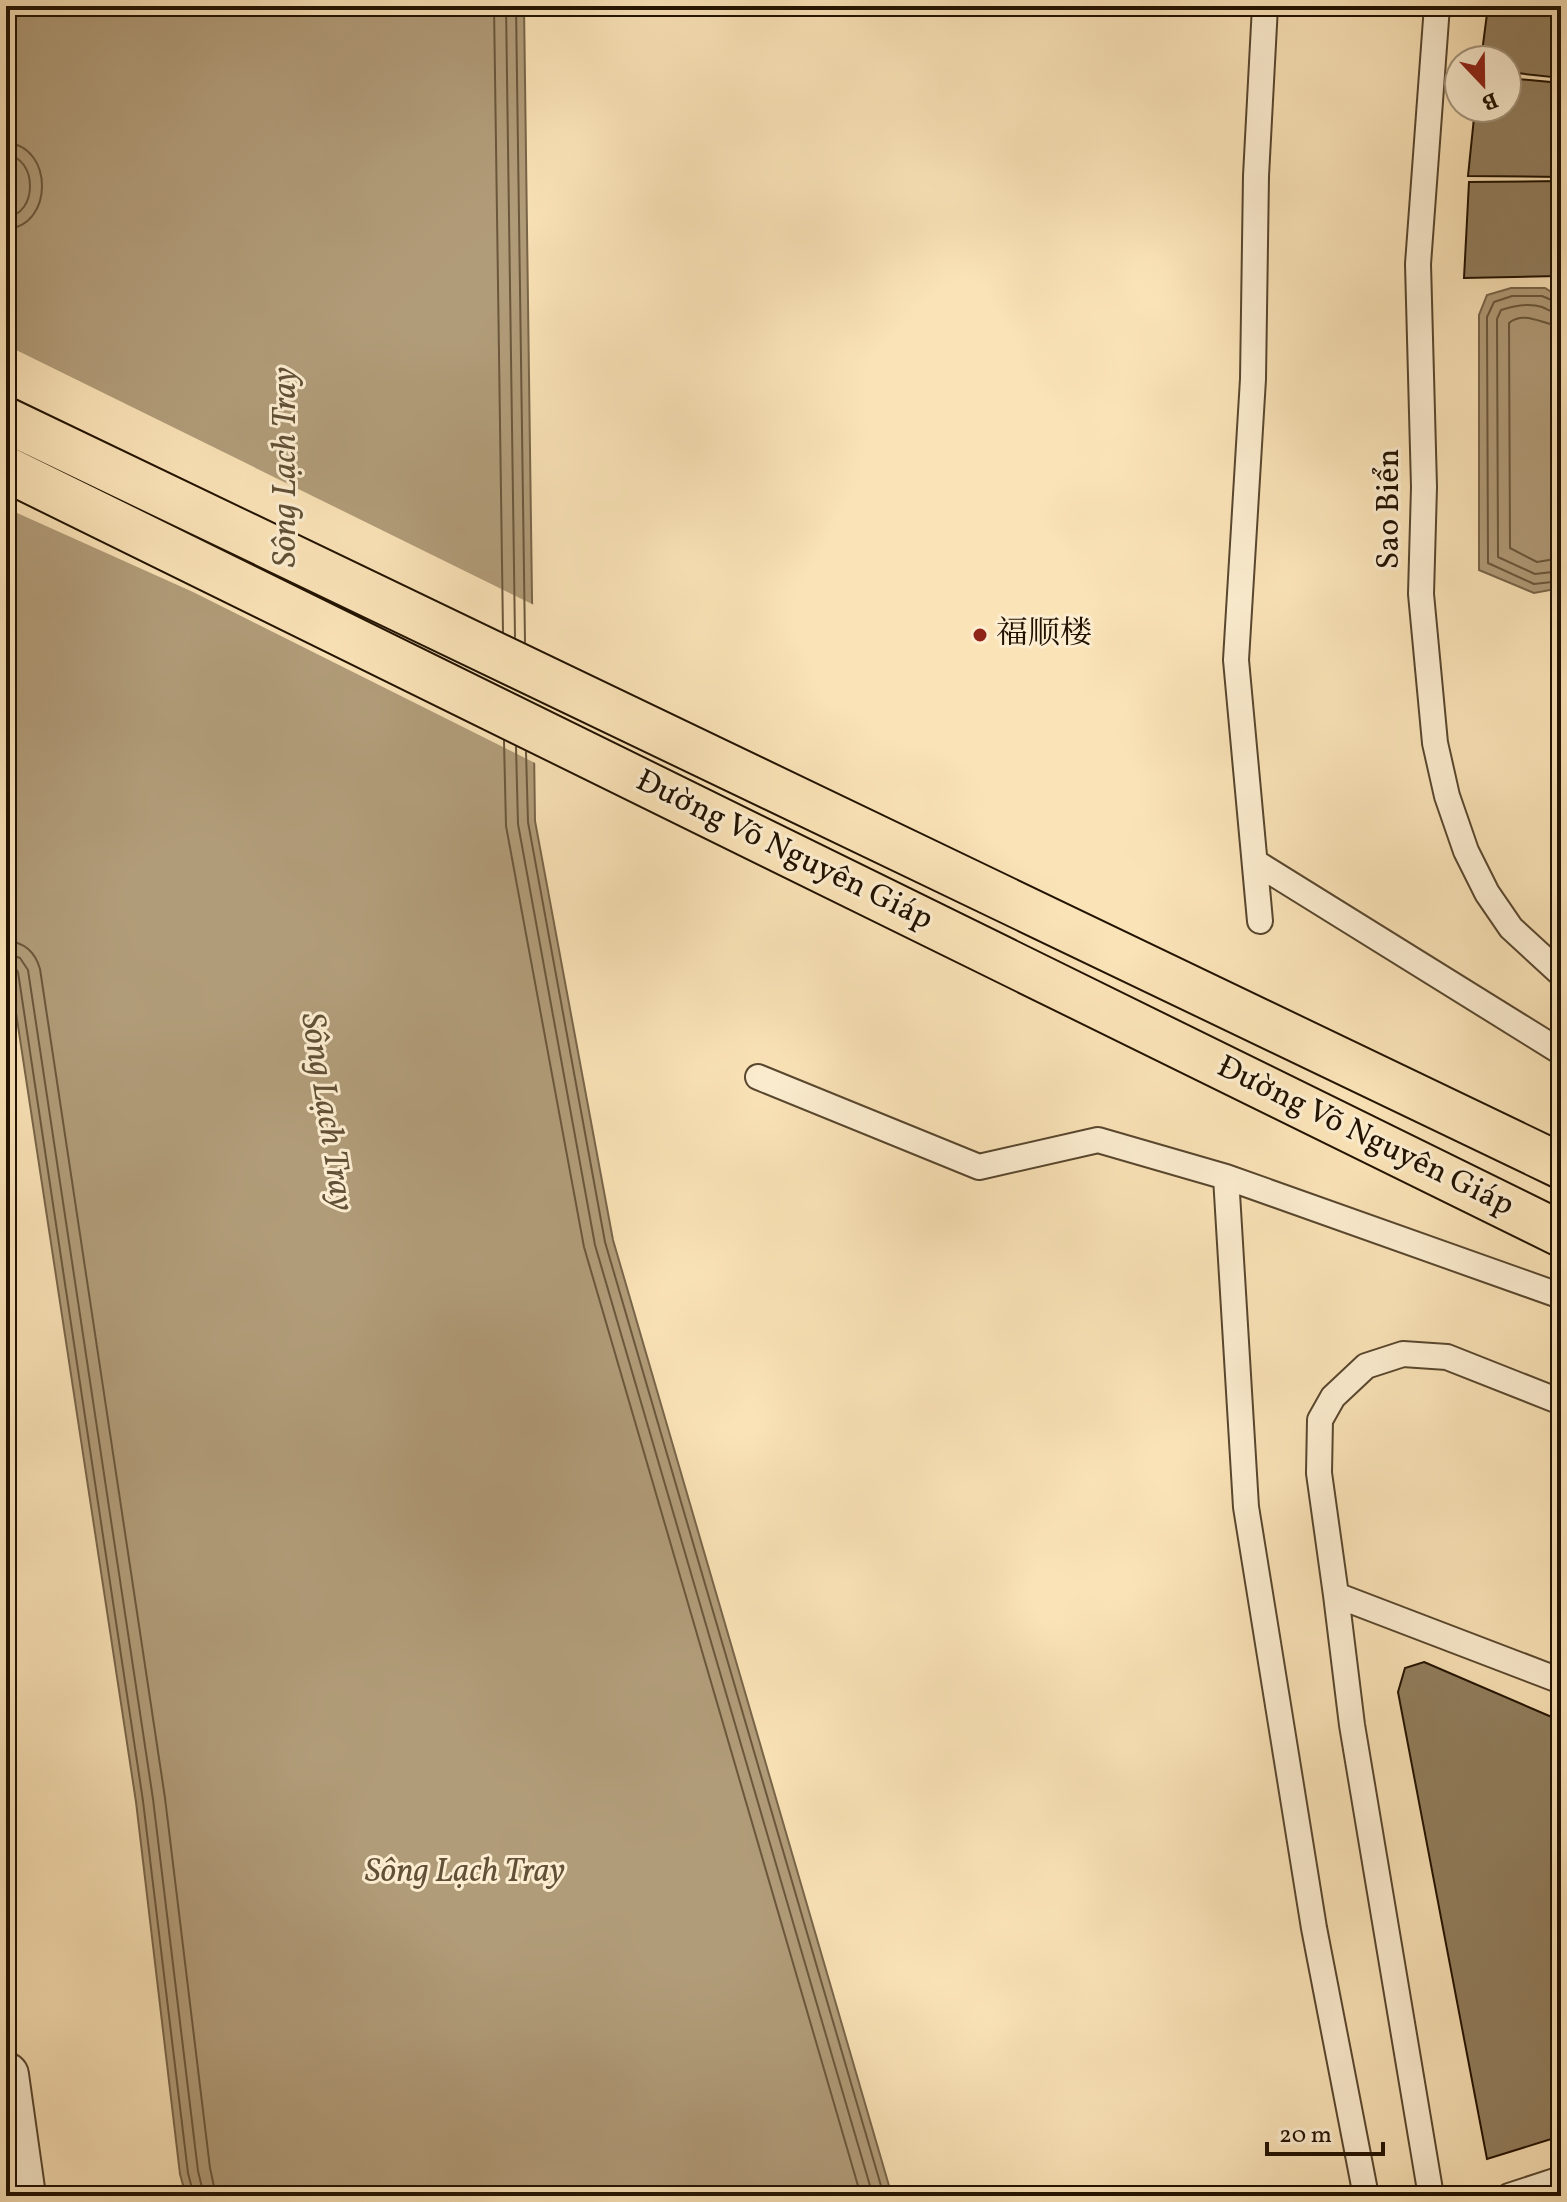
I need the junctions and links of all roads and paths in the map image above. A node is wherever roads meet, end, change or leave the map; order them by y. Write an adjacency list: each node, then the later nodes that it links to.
1 (1265, 6): 5 (lane)
2 (1437, 6): 7 (lane, Sao Biển)
3 (6, 420): 10 (main road, Đường Võ Nguyên Giáp)
4 (6, 469): 12 (main road, Đường Võ Nguyên Giáp)
5 (1255, 862): 6 (lane); 8 (lane)
6 (1260, 921)
7 (1561, 974)
8 (1561, 1052)
9 (758, 1077): 11 (lane)
10 (1561, 1166)
11 (1226, 1177): 13 (lane); 20 (lane)
12 (1561, 1234)
13 (1561, 1296)
14 (1561, 1402): 15 (lane)
15 (1336, 1595): 16 (lane); 21 (lane)
16 (1561, 1681)
17 (6, 2075): 19 (street)
18 (1561, 2179): 22 (lane)
19 (23, 2196)
20 (1366, 2196)
21 (1431, 2196)
22 (1509, 2196)

